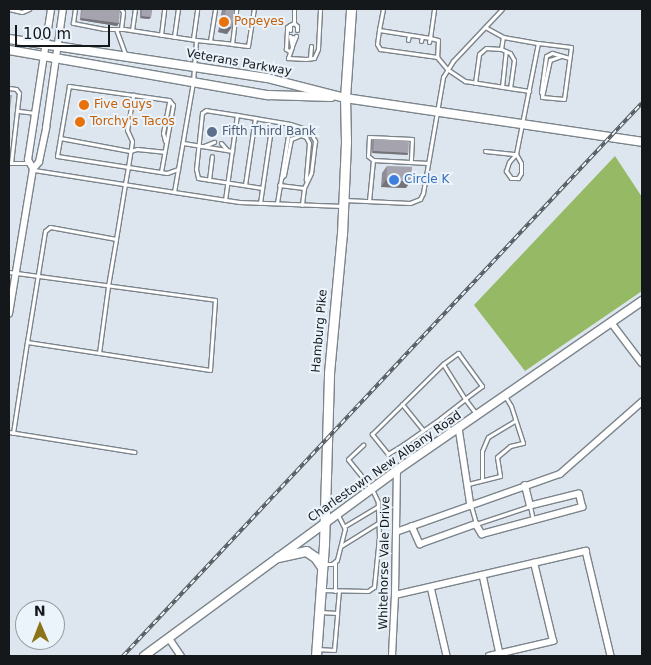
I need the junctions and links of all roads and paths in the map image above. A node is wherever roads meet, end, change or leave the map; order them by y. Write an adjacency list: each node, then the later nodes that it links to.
1 (9, 9): 2 (lane)
2 (28, 9)
3 (51, 9): 44 (street)
4 (63, 9): 48 (street)
5 (75, 9): 21 (lane)
6 (121, 9): 22 (lane)
7 (135, 9): 23 (lane)
8 (164, 9): 26 (lane)
9 (178, 9): 29 (lane)
10 (198, 9): 37 (lane)
11 (215, 9): 40 (lane)
12 (236, 9): 45 (lane)
13 (254, 9): 45 (lane)
14 (294, 9): 59 (lane)
15 (320, 9): 71 (lane)
16 (351, 9): 82 (main road, Hamburg Pike)
17 (383, 9): 24 (lane)
18 (434, 9): 35 (lane)
19 (502, 9): 20 (lane)
20 (485, 27): 33 (lane); 74 (lane)
21 (116, 29): 22 (lane); 69 (lane)
22 (121, 29): 23 (lane)
23 (132, 30): 26 (lane)
24 (379, 30): 25 (lane); 57 (lane)
25 (396, 33): 27 (lane); 32 (lane)
26 (161, 34): 29 (lane)
27 (402, 34): 28 (lane); 34 (lane)
28 (409, 35): 30 (lane); 38 (lane)
29 (174, 36): 37 (lane)
30 (416, 36): 31 (lane); 39 (lane)
31 (422, 36): 35 (lane); 41 (lane)
32 (395, 37)
33 (503, 37): 43 (lane); 55 (lane)
34 (401, 38)
35 (430, 38): 42 (lane); 70 (lane)
36 (9, 39): 44 (main road, Veterans Parkway)
37 (194, 40): 40 (lane); 73 (lane)
38 (408, 40)
39 (416, 40)
40 (210, 42): 45 (lane)
41 (421, 42)
42 (429, 42)
43 (538, 43): 72 (lane); 80 (lane)
44 (44, 44): 48 (main road, Veterans Parkway); 65 (street)
45 (232, 44)
46 (386, 44): 57 (lane)
47 (394, 44): 60 (lane)
48 (58, 46): 68 (street); 69 (main road, Veterans Parkway)
49 (311, 46): 71 (lane)
50 (400, 46): 62 (lane)
51 (292, 47): 51 (lane); 59 (lane)
52 (407, 47): 63 (lane)
53 (414, 48): 64 (lane)
54 (420, 49): 66 (lane)
55 (501, 49): 61 (lane); 76 (lane)
56 (9, 50): 65 (main road, Veterans Parkway)
57 (385, 50): 60 (lane)
58 (428, 50): 67 (lane)
59 (289, 51): 71 (lane)
60 (392, 51): 62 (lane)
61 (506, 51): 77 (lane); 79 (lane)
62 (398, 52): 63 (lane)
63 (406, 53): 64 (lane)
64 (412, 54): 66 (lane)
65 (43, 55): 68 (main road, Veterans Parkway); 85 (street)
66 (419, 55): 67 (lane)
67 (427, 56): 70 (lane)
68 (56, 57): 75 (main road, Veterans Parkway); 113 (street)
69 (127, 57): 73 (main road, Veterans Parkway)
70 (437, 57): 74 (lane)
71 (310, 58)
72 (569, 58): 72 (lane)
73 (195, 66): 75 (lane); 82 (main road, Veterans Parkway)
74 (447, 69): 76 (lane); 84 (lane)
75 (193, 82): 82 (main road, Veterans Parkway); 97 (lane)
76 (475, 83): 77 (lane)
77 (502, 86): 79 (lane)
78 (9, 88): 83 (lane)
79 (510, 88): 80 (lane)
80 (529, 90): 90 (lane)
81 (133, 95): 93 (lane); 102 (lane); 104 (lane)
82 (345, 98): 84 (main road, Veterans Parkway); 129 (main road, Hamburg Pike)
83 (18, 111): 85 (lane); 109 (lane)
84 (437, 111): 90 (main road, Veterans Parkway); 110 (lane)
85 (35, 113): 111 (street)
86 (237, 115): 87 (lane); 98 (lane); 101 (lane)
87 (255, 118): 88 (lane); 122 (lane)
88 (272, 121): 89 (lane); 91 (lane)
89 (290, 124): 116 (lane); 118 (lane)
90 (523, 125): 95 (main road, Veterans Parkway); 105 (lane)
91 (271, 127)
92 (270, 135): 123 (lane)
93 (60, 138): 102 (lane); 112 (lane)
94 (214, 142): 99 (lane)
95 (642, 142)
96 (221, 143): 100 (lane)
97 (183, 144): 98 (lane); 114 (lane)
98 (199, 146): 99 (lane); 117 (lane)
99 (204, 147): 100 (lane)
100 (227, 150): 101 (lane)
101 (232, 150): 119 (lane)
102 (130, 151): 104 (lane); 112 (lane)
103 (485, 151): 105 (lane)
104 (164, 152): 115 (lane)
105 (516, 154): 105 (lane)
106 (212, 156): 117 (lane)
107 (373, 160): 108 (lane); 108 (lane); 127 (lane)
108 (411, 161): 110 (lane)
109 (10, 163): 111 (lane)
110 (428, 163): 127 (lane)
111 (29, 164): 113 (street)
112 (128, 167): 115 (lane); 120 (lane)
113 (33, 169): 120 (lane); 133 (street)
114 (178, 169): 115 (lane); 125 (lane)
115 (161, 172)
116 (281, 178): 118 (lane); 121 (lane)
117 (209, 180): 119 (lane)
118 (306, 181): 124 (lane)
119 (227, 183): 122 (lane); 126 (lane)
120 (124, 184): 125 (lane); 132 (lane)
121 (279, 185): 124 (lane); 130 (lane)
122 (245, 186): 123 (lane)
123 (262, 188): 128 (lane)
124 (304, 188): 131 (lane)
125 (174, 192): 126 (lane)
126 (225, 200): 128 (lane)
127 (369, 201): 129 (lane)
128 (260, 203): 130 (lane)
129 (343, 203): 131 (lane); 168 (main road, Hamburg Pike)
130 (277, 204): 131 (lane)
131 (302, 205)
132 (116, 239): 134 (lane); 135 (lane)
133 (12, 273): 134 (lane); 137 (street)
134 (37, 276): 135 (lane); 139 (lane)
135 (108, 286): 140 (lane); 140 (lane)
136 (642, 301): 138 (main road, Charlestown New Albany Road)
137 (9, 314)
138 (612, 322): 141 (street); 143 (main road, Charlestown New Albany Road)
139 (27, 342): 140 (lane); 152 (lane)
140 (99, 353)
141 (642, 363)
142 (443, 364): 144 (lane); 144 (lane); 146 (lane)
143 (505, 396): 147 (main road, Charlestown New Albany Road); 149 (lane)
144 (465, 398): 147 (lane); 148 (lane)
145 (642, 402): 160 (street)
146 (402, 404): 150 (lane); 153 (lane)
147 (477, 415): 151 (main road, Charlestown New Albany Road)
148 (441, 418): 150 (lane); 151 (lane)
149 (515, 421): 158 (lane); 158 (lane)
150 (423, 430): 153 (lane)
151 (455, 430): 156 (main road, Charlestown New Albany Road); 159 (street)
152 (11, 432): 155 (lane)
153 (404, 444): 156 (lane)
154 (363, 445): 161 (lane)
155 (134, 452)
156 (414, 458): 157 (main road, Charlestown New Albany Road)
157 (396, 470): 161 (main road, Charlestown New Albany Road); 172 (street, Whitehorse Vale Drive)
158 (482, 480): 159 (lane)
159 (467, 484): 163 (street)
160 (525, 486): 163 (street); 164 (street)
161 (372, 489): 162 (lane); 165 (main road, Charlestown New Albany Road)
162 (379, 506): 167 (lane); 170 (lane)
163 (471, 506): 169 (lane); 171 (street)
164 (530, 506): 166 (lane); 166 (street); 169 (lane)
165 (337, 514): 168 (main road, Charlestown New Albany Road); 170 (lane)
166 (533, 520): 169 (street)
167 (379, 523): 173 (lane); 182 (lane)
168 (324, 524): 174 (main road, Charlestown New Albany Road); 177 (main road, Hamburg Pike)
169 (476, 524): 171 (street)
170 (344, 526): 173 (lane)
171 (412, 526): 172 (street)
172 (396, 532): 183 (street, Whitehorse Vale Drive)
173 (341, 547): 175 (lane)
174 (278, 558): 177 (main road); 186 (main road, Charlestown New Albany Road)
175 (335, 563): 177 (lane); 181 (lane)
176 (534, 563): 178 (street); 188 (street); 194 (street)
177 (322, 565): 180 (main road, Hamburg Pike)
178 (483, 575): 179 (street); 188 (street)
179 (431, 586): 183 (street); 192 (street)
180 (321, 590): 181 (lane); 184 (main road, Hamburg Pike)
181 (334, 591): 182 (lane)
182 (339, 591): 185 (lane)
183 (396, 595): 191 (street, Whitehorse Vale Drive)
184 (319, 612): 185 (lane); 187 (main road, Hamburg Pike)
185 (337, 612): 187 (lane)
186 (169, 638): 189 (main road, Charlestown New Albany Road); 190 (street)
187 (316, 652)
188 (500, 654): 193 (street)
189 (144, 656)
190 (181, 656)
191 (392, 656)
192 (447, 656)
193 (489, 656)
194 (611, 656)

